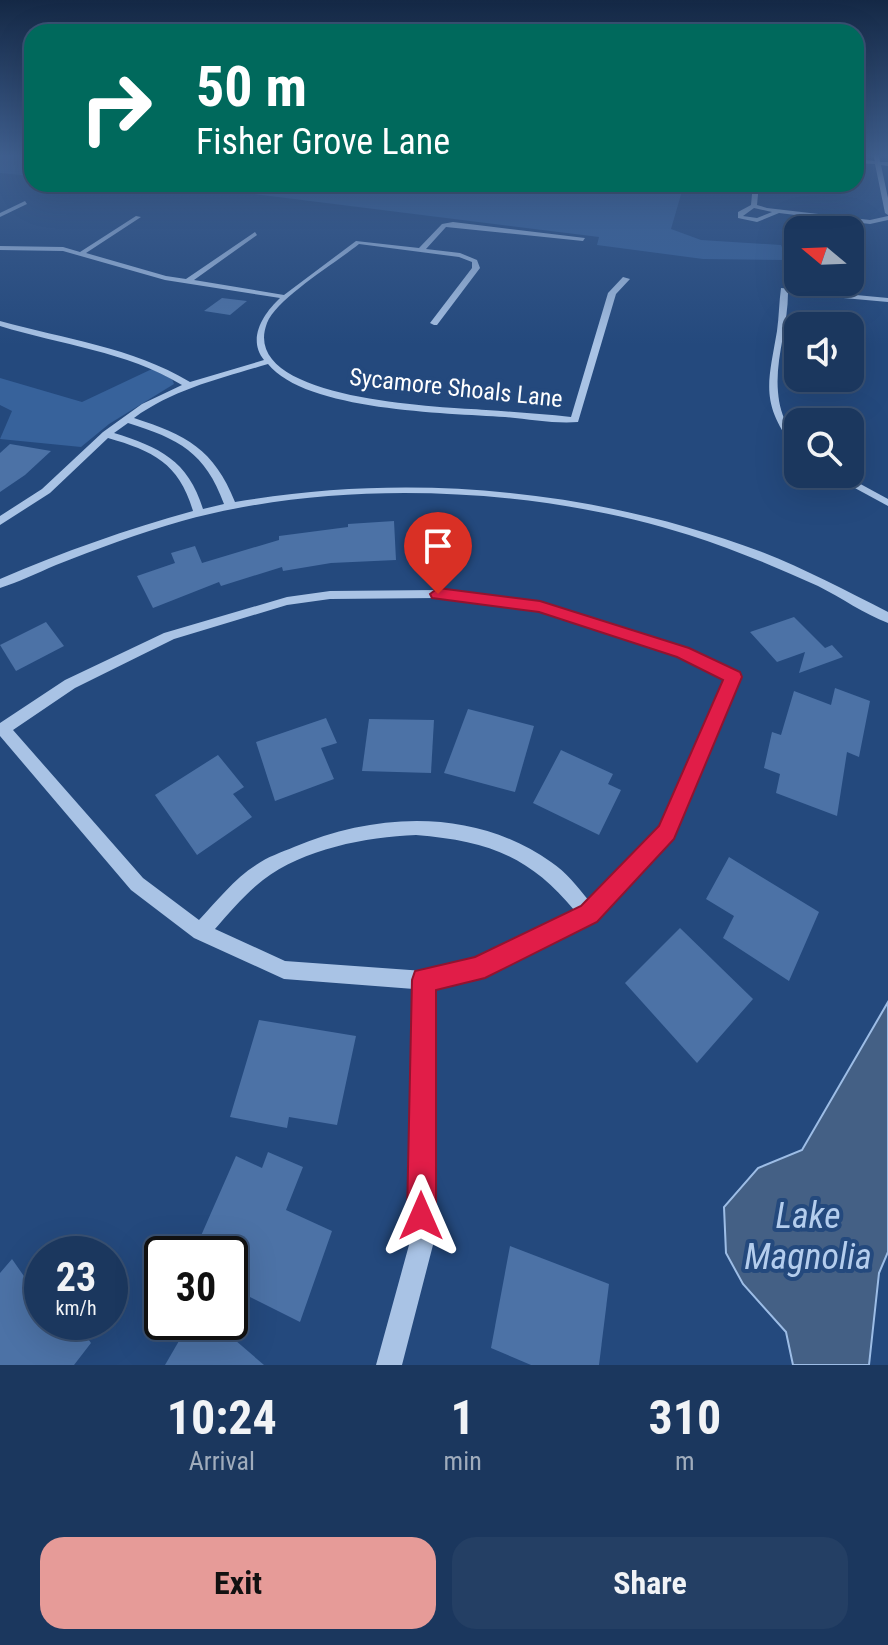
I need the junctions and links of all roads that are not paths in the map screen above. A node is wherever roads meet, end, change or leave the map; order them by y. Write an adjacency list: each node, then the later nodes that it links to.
1 (137, 218): 6 (street)
2 (255, 234): 8 (street)
3 (583, 239): 5 (street)
4 (0, 248): 6 (street)
5 (421, 250): 11 (street); 14 (street)
6 (82, 253): 8 (street)
7 (626, 279): 15 (street, Sycamore Shoals Lane)
8 (187, 282): 11 (street)
9 (784, 296): 18 (street)
10 (857, 296): 12 (street)
11 (285, 297): 15 (street)
12 (888, 300)
13 (0, 323): 16 (street)
14 (434, 323)
15 (269, 361): 16 (street)
16 (189, 385): 17 (street)
17 (127, 419): 19 (street); 22 (street)
18 (784, 428)
19 (106, 434): 23 (street); 24 (street)
20 (860, 488): 21 (street)
21 (888, 503)
22 (231, 507): 23 (street); 26 (street)
23 (199, 513): 25 (street)
24 (0, 521)
25 (0, 584)
26 (886, 614)
27 (589, 914): 28 (street); 28 (street); 29 (street)
28 (200, 932): 29 (street)
29 (424, 980): 30 (street)
30 (389, 1365)

